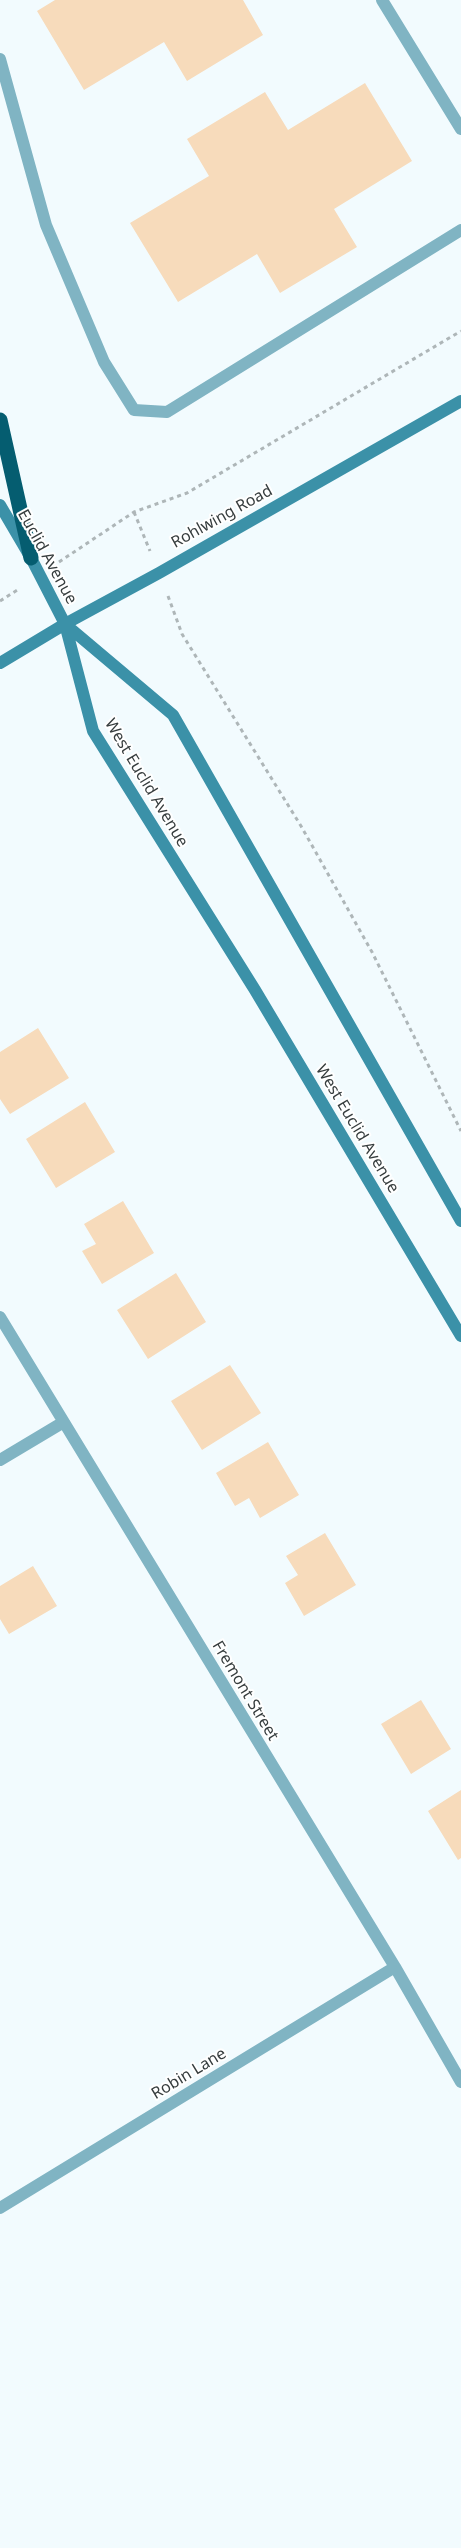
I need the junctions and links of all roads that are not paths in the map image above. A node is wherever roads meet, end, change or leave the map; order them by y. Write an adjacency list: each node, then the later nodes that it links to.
1 (382, 0): 3 (street)
2 (0, 59): 4 (street)
3 (461, 129)
4 (461, 230)
5 (461, 401): 9 (main road, Rohlwing Road)
6 (0, 420): 8 (highway)
7 (0, 505): 8 (main road, Euclid Avenue)
8 (31, 558): 9 (main road, Euclid Avenue)
9 (65, 624): 10 (main road, Rohlwing Road); 11 (main road); 13 (main road, West Euclid Avenue)
10 (0, 663)
11 (461, 1221)
12 (0, 1317): 14 (street, Fremont Street)
13 (461, 1336)
14 (62, 1423): 15 (street); 16 (street, Fremont Street)
15 (0, 1460)
16 (395, 1967): 17 (street, Fremont Street); 18 (street, Robin Lane)
17 (461, 2082)
18 (0, 2208)

